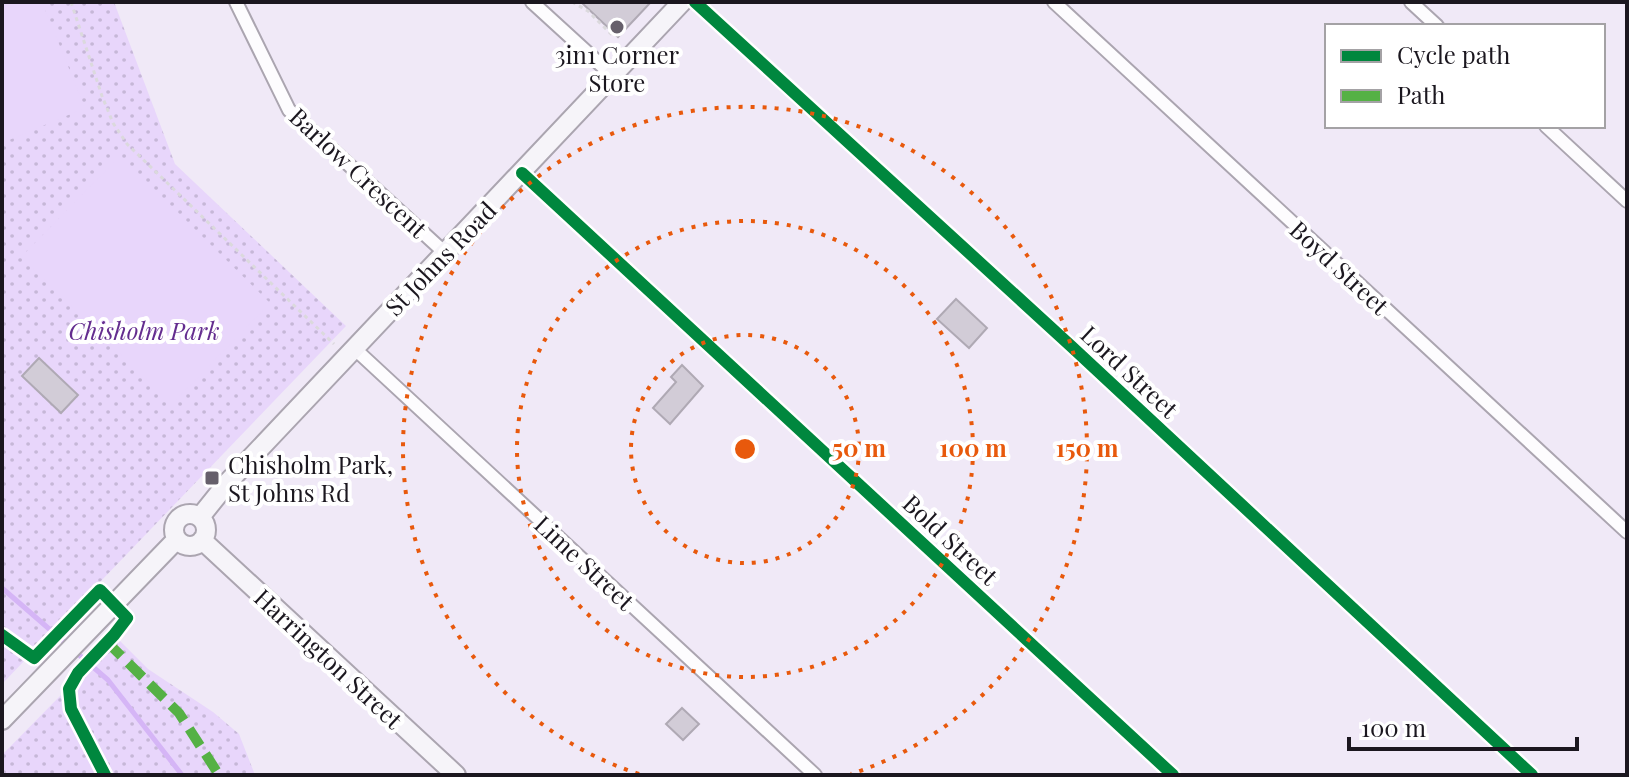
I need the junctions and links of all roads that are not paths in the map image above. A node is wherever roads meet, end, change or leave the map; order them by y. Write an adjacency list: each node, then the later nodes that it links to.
1 (236, 2): 12 (street, Barlow Crescent)
2 (532, 2): 8 (street)
3 (682, 2): 8 (main road, St Johns Road)
4 (695, 2): 22 (street, Lord Street)
5 (1054, 2): 15 (street, Boyd Street)
6 (1411, 2): 7 (street)
7 (1435, 24)
8 (613, 76): 10 (main road, St Johns Road)
9 (1548, 128): 11 (street)
10 (522, 173): 12 (main road, St Johns Road); 21 (street, Bold Street)
11 (1627, 201)
12 (444, 252): 13 (main road, St Johns Road)
13 (355, 349): 14 (main road, St Johns Road); 20 (street, Lime Street)
14 (200, 517): 16 (main road); 17 (main road)
15 (1627, 532)
16 (177, 539): 17 (main road); 18 (main road)
17 (202, 540): 19 (main road, Harrington Street)
18 (2, 720)
19 (456, 775)
20 (815, 775)
21 (1173, 775)
22 (1532, 775)

